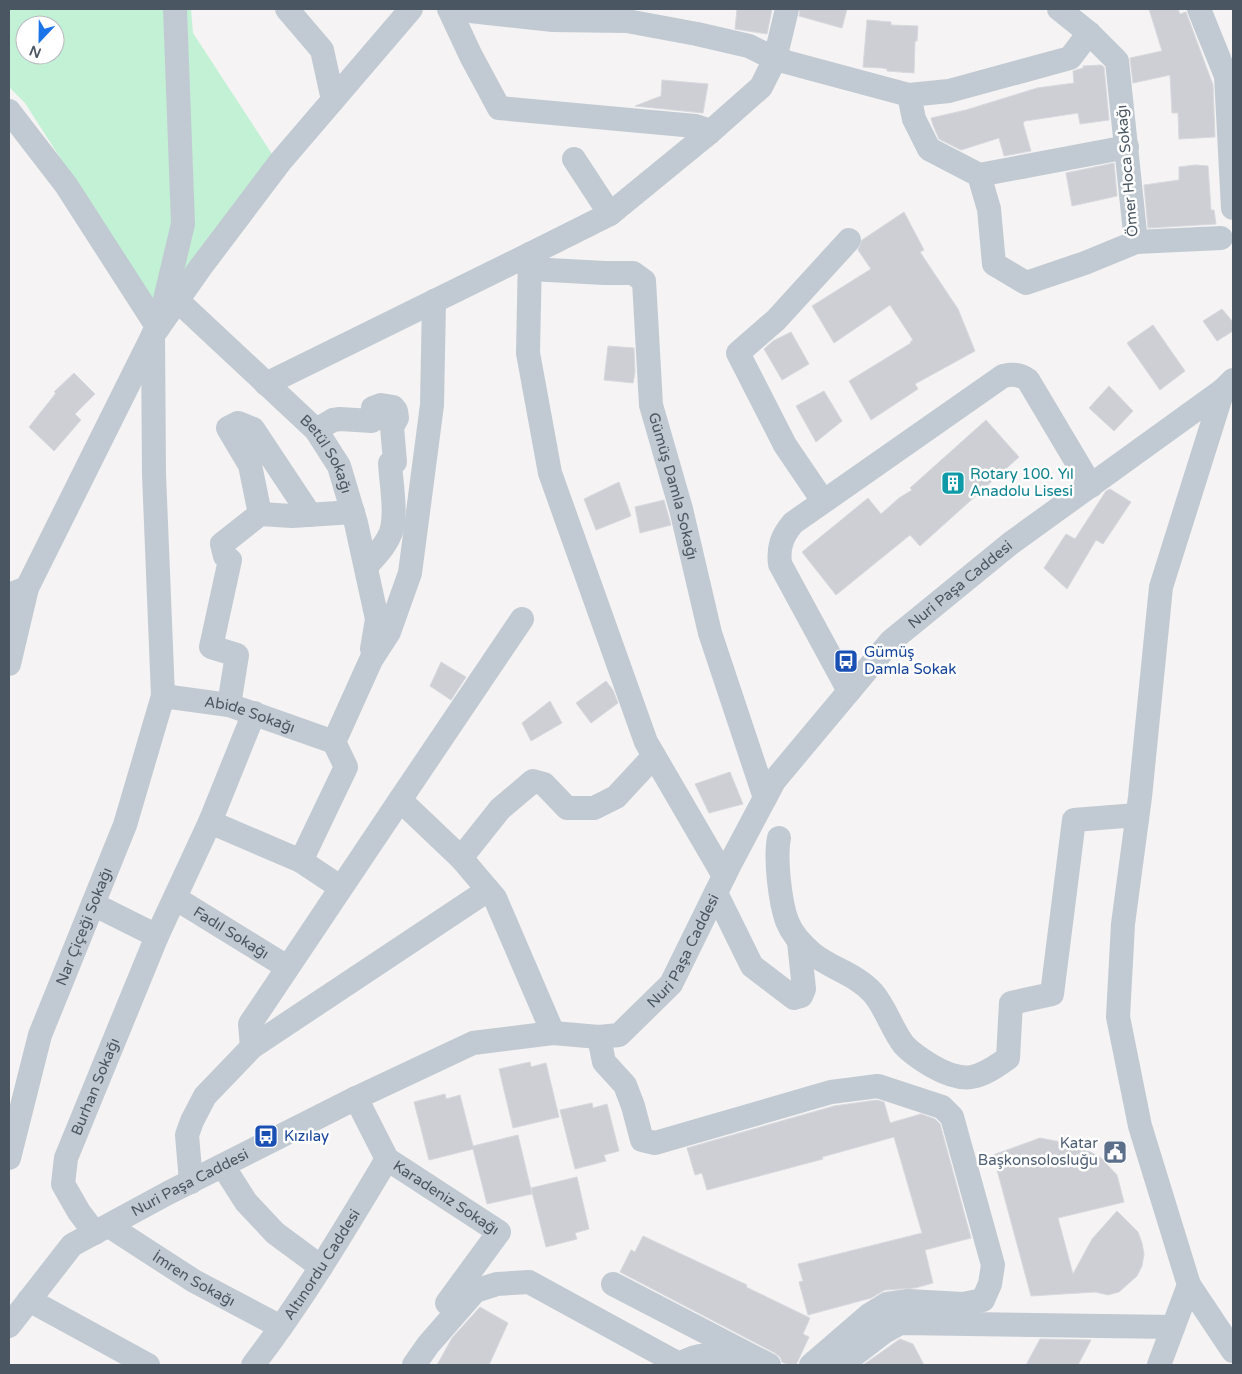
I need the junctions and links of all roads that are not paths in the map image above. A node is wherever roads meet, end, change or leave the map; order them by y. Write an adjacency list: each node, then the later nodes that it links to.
1 (175, 9): 25 (street)
2 (287, 9): 11 (street)
3 (411, 9): 11 (street)
4 (450, 9): 9 (street); 13 (street)
5 (787, 9): 9 (street)
6 (1059, 9): 8 (street, Ömer Hoca Sokağı)
7 (1199, 9): 17 (street)
8 (1090, 33): 10 (street); 14 (street, Ömer Hoca Sokağı)
9 (775, 59): 10 (street); 13 (street)
10 (909, 95): 16 (street)
11 (333, 100): 23 (street)
12 (9, 111): 25 (street)
13 (709, 133): 18 (street)
14 (1127, 147): 16 (street); 21 (street, Ömer Hoca Sokağı)
15 (574, 159): 18 (street)
16 (979, 175): 21 (street, Ömer Hoca Sokağı)
17 (1233, 208)
18 (610, 214): 22 (street)
19 (1221, 238): 21 (street)
20 (849, 240): 30 (street)
21 (1136, 242)
22 (530, 262): 24 (street, Gümüş Damla Sokağı); 44 (street); 45 (street, Gümüş Damla Sokağı)
23 (178, 301): 25 (street); 26 (street, Betül Sokağı)
24 (434, 301): 26 (street, Gümüş Damla Sokağı); 37 (street)
25 (156, 331): 35 (street); 40 (street, Nar Çiçeği Sokağı)
26 (266, 384): 28 (street, Betül Sokağı)
27 (1228, 385): 29 (street, Nuri Paşa Caddesi); 47 (street)
28 (316, 430): 31 (street, Betül Sokağı); 34 (street)
29 (1090, 486): 30 (street); 39 (street, Nuri Paşa Caddesi)
30 (823, 501): 39 (street)
31 (353, 512): 33 (street); 34 (street, Betül Sokağı)
32 (260, 514): 33 (street); 33 (street); 41 (street)
33 (310, 515)
34 (366, 567): 37 (street, Betül Sokağı)
35 (18, 592): 38 (street)
36 (522, 618): 46 (street)
37 (370, 660): 43 (street)
38 (9, 664)
39 (850, 690): 45 (street, Nuri Paşa Caddesi)
40 (163, 696): 41 (street, Abide Sokağı); 56 (street, Nar Çiçeği Sokağı)
41 (229, 704): 42 (street, Abide Sokağı)
42 (254, 713): 43 (street, Abide Sokağı); 48 (street, Burhan Sokağı)
43 (334, 742): 51 (street)
44 (654, 756): 50 (street); 52 (street)
45 (765, 798): 52 (street, Nuri Paşa Caddesi)
46 (400, 800): 50 (street); 53 (street)
47 (1137, 815): 58 (street); 71 (street)
48 (210, 822): 51 (street); 55 (street, Burhan Sokağı)
49 (778, 838): 58 (street)
50 (461, 858): 54 (street)
51 (301, 862): 53 (street)
52 (720, 884): 58 (street); 61 (street, Nuri Paşa Caddesi)
53 (340, 887): 59 (street)
54 (488, 890): 60 (street); 62 (street)
55 (175, 898): 57 (street, Burhan Sokağı); 59 (street, Fadıl Sokağı)
56 (93, 904): 57 (street); 64 (street, Nar Çiçeği Sokağı)
57 (157, 936): 68 (street, Burhan Sokağı)
58 (799, 942)
59 (287, 966): 62 (street)
60 (553, 1033): 61 (street, Nuri Paşa Caddesi); 63 (street, Nuri Paşa Caddesi)
61 (599, 1037): 83 (street)
62 (252, 1047): 67 (street)
63 (356, 1098): 65 (street, Karadeniz Sokağı); 66 (street, Nuri Paşa Caddesi)
64 (9, 1158)
65 (387, 1159): 69 (street, Altınordu Caddesi); 79 (street, Karadeniz Sokağı)
66 (223, 1166): 67 (street, Nuri Paşa Caddesi); 69 (street)
67 (191, 1182): 68 (street, Nuri Paşa Caddesi)
68 (102, 1229): 72 (street, Nuri Paşa Caddesi); 74 (street, İmren Sokağı)
69 (321, 1267): 74 (street, Altınordu Caddesi)
70 (613, 1284): 82 (street)
71 (1189, 1285): 75 (street); 76 (street)
72 (29, 1300): 73 (street, Nuri Paşa Caddesi); 77 (street)
73 (9, 1324)
74 (281, 1327): 78 (street, Altınordu Caddesi)
75 (1173, 1327): 84 (street); 85 (street)
76 (1233, 1351)
77 (148, 1365)
78 (253, 1365)
79 (402, 1365)
80 (414, 1365): 81 (street)
81 (731, 1365)
82 (769, 1365)
83 (811, 1365)
84 (841, 1365)
85 (1159, 1365)

